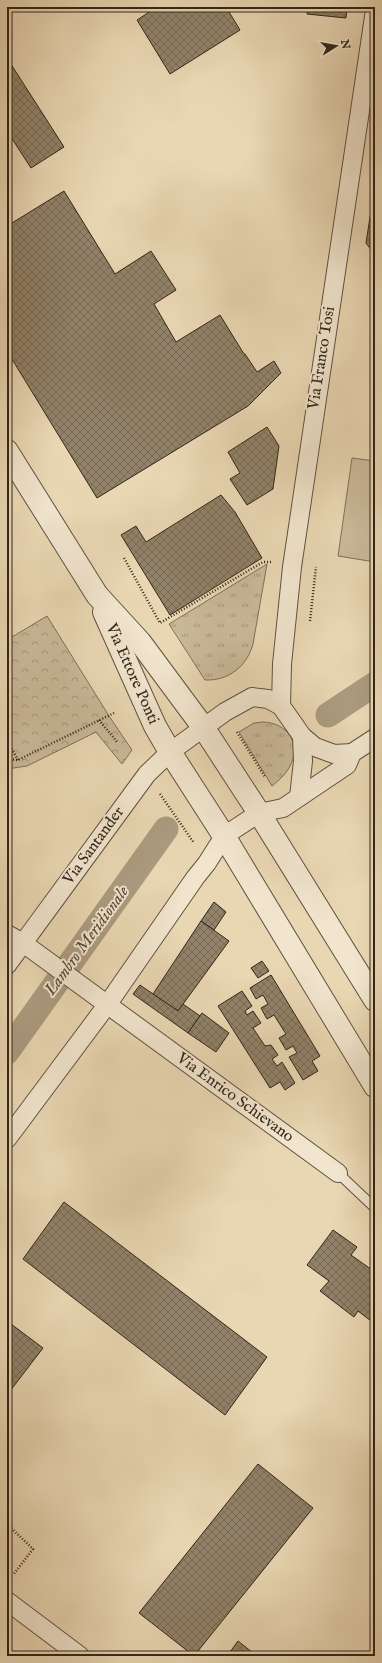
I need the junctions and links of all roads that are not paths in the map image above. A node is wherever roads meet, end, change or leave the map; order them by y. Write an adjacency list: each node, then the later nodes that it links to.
1 (375, 10): 4 (street, Via Franco Tosi)
2 (7, 451): 3 (street, Via Ettore Ponti)
3 (97, 595): 5 (street, Via Ettore Ponti); 8 (street, Via Ettore Ponti)
4 (281, 706): 5 (street, Via Santander); 6 (street)
5 (204, 727): 8 (street, Via Santander); 11 (street)
6 (302, 736): 9 (street); 10 (street)
7 (375, 738): 9 (street)
8 (170, 752): 12 (street, Via Ettore Ponti); 14 (street, Via Santander)
9 (352, 753): 10 (street)
10 (299, 797): 11 (street)
11 (259, 813): 12 (street); 16 (street)
12 (224, 836): 17 (street); 18 (street)
13 (7, 934): 14 (street)
14 (30, 948): 15 (street, Via Santander); 17 (street, Via Enrico Schievano)
15 (7, 965)
16 (375, 1000)
17 (108, 1004): 19 (street); 20 (street, Via Enrico Schievano)
18 (375, 1086)
19 (7, 1139)
20 (338, 1173): 21 (lane, Via Enrico Schievano)
21 (375, 1208)
22 (7, 1601): 23 (street)
23 (80, 1656)

